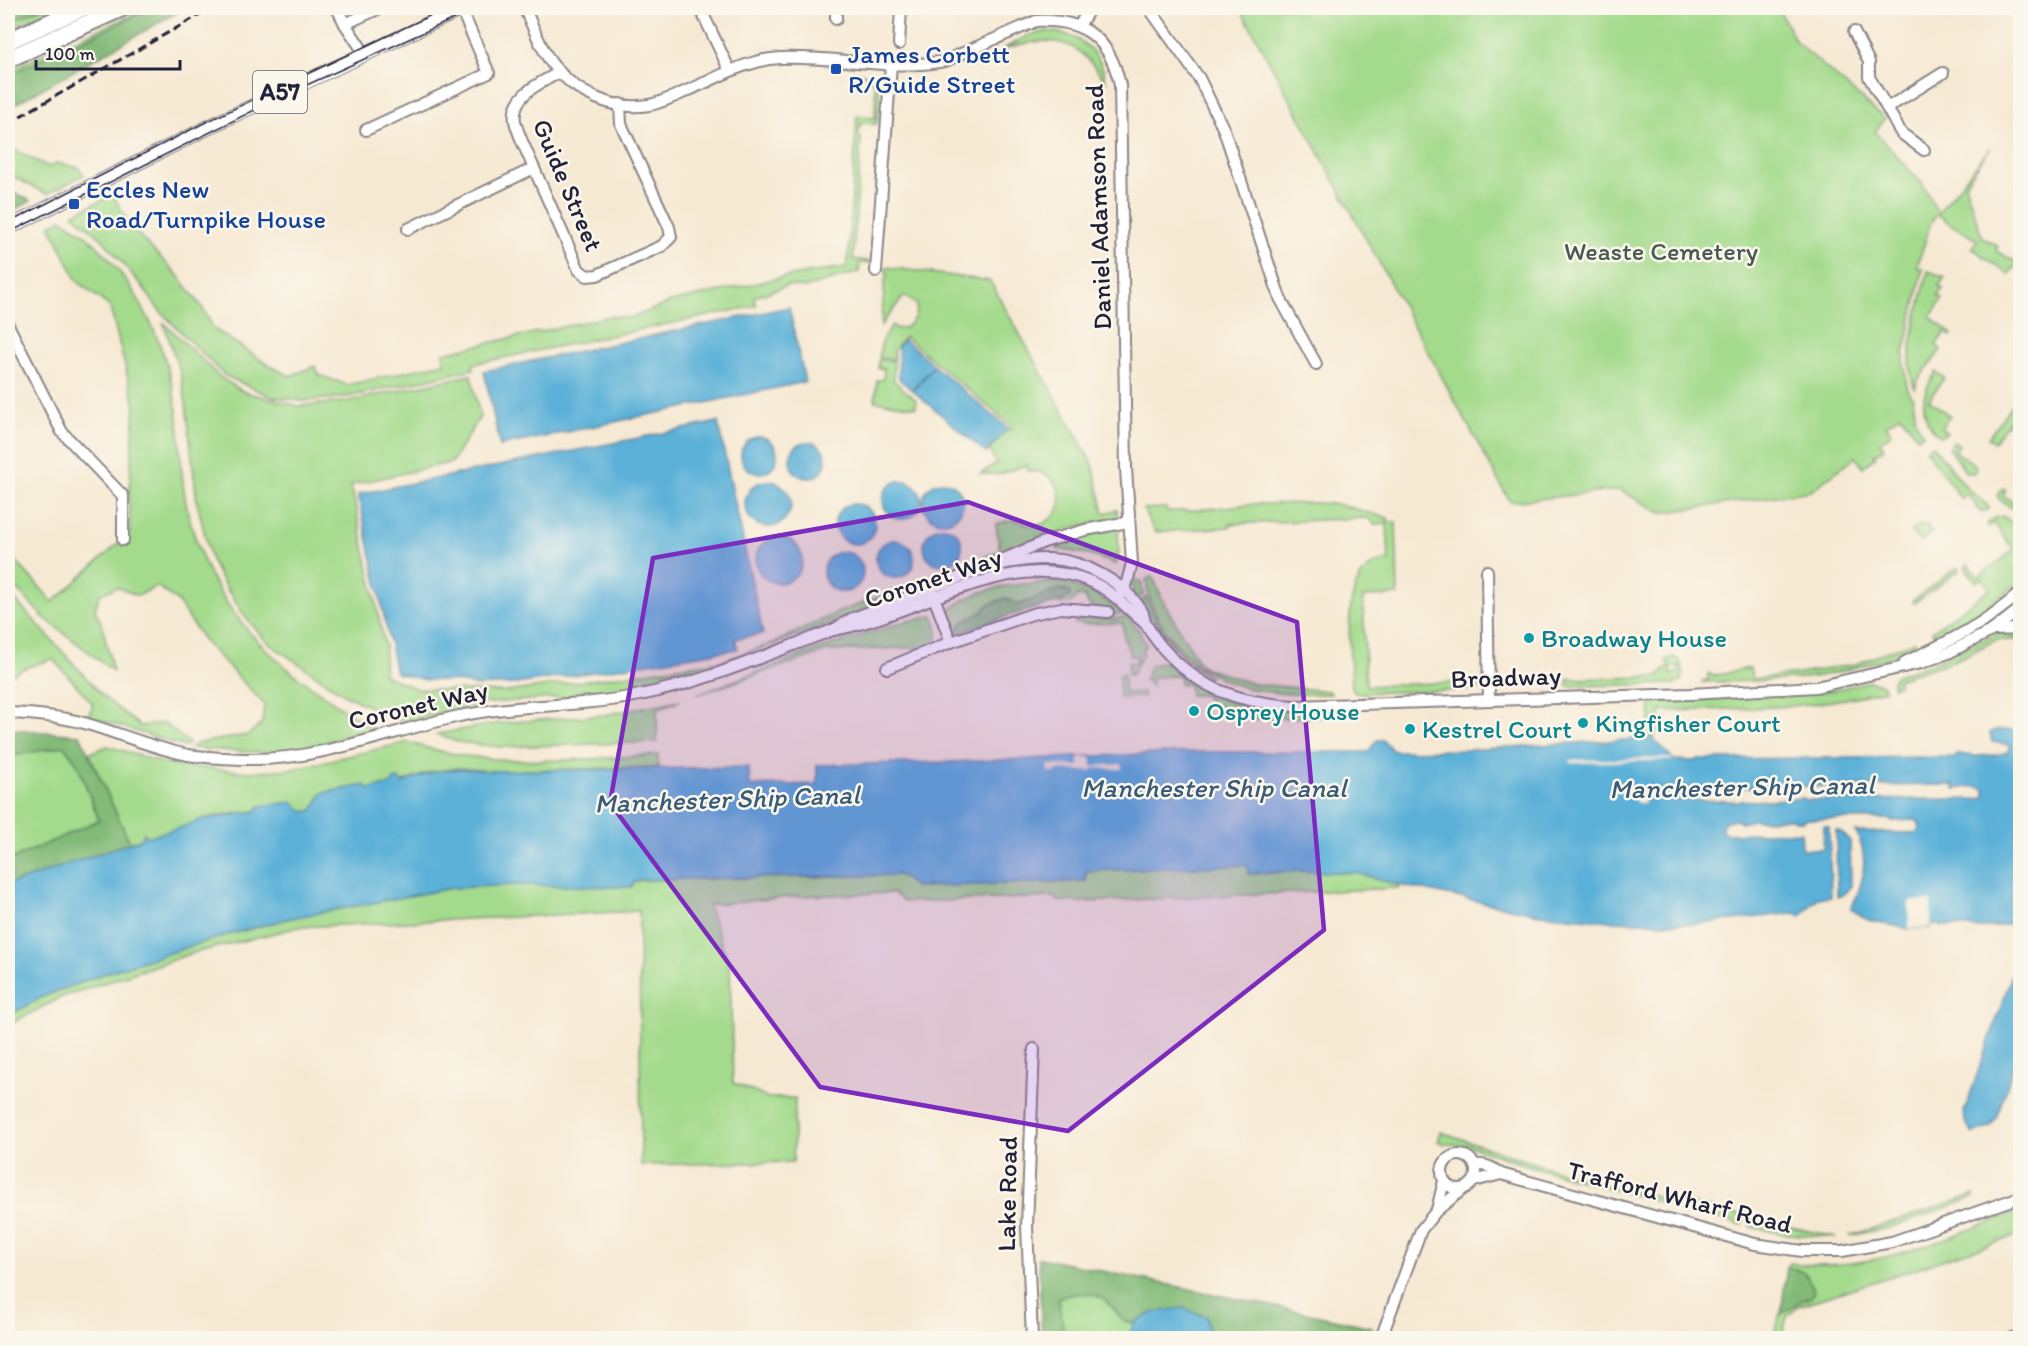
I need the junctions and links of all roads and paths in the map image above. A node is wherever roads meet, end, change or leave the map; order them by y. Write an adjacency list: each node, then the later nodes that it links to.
1 (82, 8): 14 (highway)
2 (122, 8): 17 (highway)
3 (337, 8): 11 (street)
4 (380, 8): 11 (street)
5 (462, 8): 16 (main road, A57); 24 (street)
6 (524, 8): 20 (street, Daniel Adamson Road)
7 (700, 8): 19 (street)
8 (901, 8): 15 (street)
9 (1090, 8): 12 (street)
10 (1149, 8): 31 (street)
11 (345, 24): 16 (street)
12 (1079, 26): 18 (street, Daniel Adamson Road); 32 (street, Daniel Adamson Road)
13 (1854, 32): 23 (street)
14 (8, 41)
15 (899, 44)
16 (365, 54): 27 (main road, A57)
17 (8, 59)
18 (891, 63): 19 (street, Daniel Adamson Road); 29 (street)
19 (730, 71): 22 (street, Daniel Adamson Road)
20 (560, 72): 22 (street, Daniel Adamson Road); 26 (street, Guide Street)
21 (1943, 73): 23 (street)
22 (620, 104): 26 (street, Guide Street)
23 (1887, 108): 25 (street)
24 (366, 130)
25 (1924, 150)
26 (534, 168): 28 (street)
27 (12, 225)
28 (408, 229)
29 (876, 271)
30 (8, 325): 34 (street)
31 (1316, 364)
32 (1128, 522): 33 (street); 41 (street, Daniel Adamson Road)
33 (1056, 539): 35 (street); 36 (street)
34 (123, 540)
35 (1050, 560): 36 (street, Coronet Way); 38 (street); 41 (street, Coronet Way)
36 (990, 566): 39 (street, Coronet Way)
37 (1487, 571): 51 (street)
38 (1065, 573): 39 (street, Coronet Way); 41 (street, Coronet Way)
39 (932, 593): 47 (street); 52 (street, Coronet Way)
40 (2020, 593): 48 (street, Broadway)
41 (1120, 594): 44 (street, Coronet Way)
42 (1108, 612): 47 (street)
43 (2019, 612): 46 (street, Broadway); 48 (street, Broadway)
44 (1146, 624): 51 (street, Broadway)
45 (2020, 628): 46 (street)
46 (1993, 630): 50 (street, Broadway)
47 (951, 642): 49 (street)
48 (1917, 657): 50 (street, Broadway)
49 (887, 668)
50 (1895, 668): 51 (street, Broadway)
51 (1488, 700)
52 (8, 713)
53 (1034, 1049): 62 (street, Lake Road)
54 (1474, 1165): 55 (street, Trafford Wharf Road); 56 (street); 57 (street)
55 (1501, 1174): 57 (street, Trafford Wharf Road); 59 (street, Trafford Wharf Road)
56 (1444, 1181): 58 (street); 60 (street)
57 (1474, 1181): 58 (street)
58 (1463, 1189): 60 (street)
59 (2020, 1197)
60 (1437, 1210): 63 (street)
61 (2020, 1336): 64 (street)
62 (1032, 1338)
63 (1381, 1338)
64 (2012, 1338)

